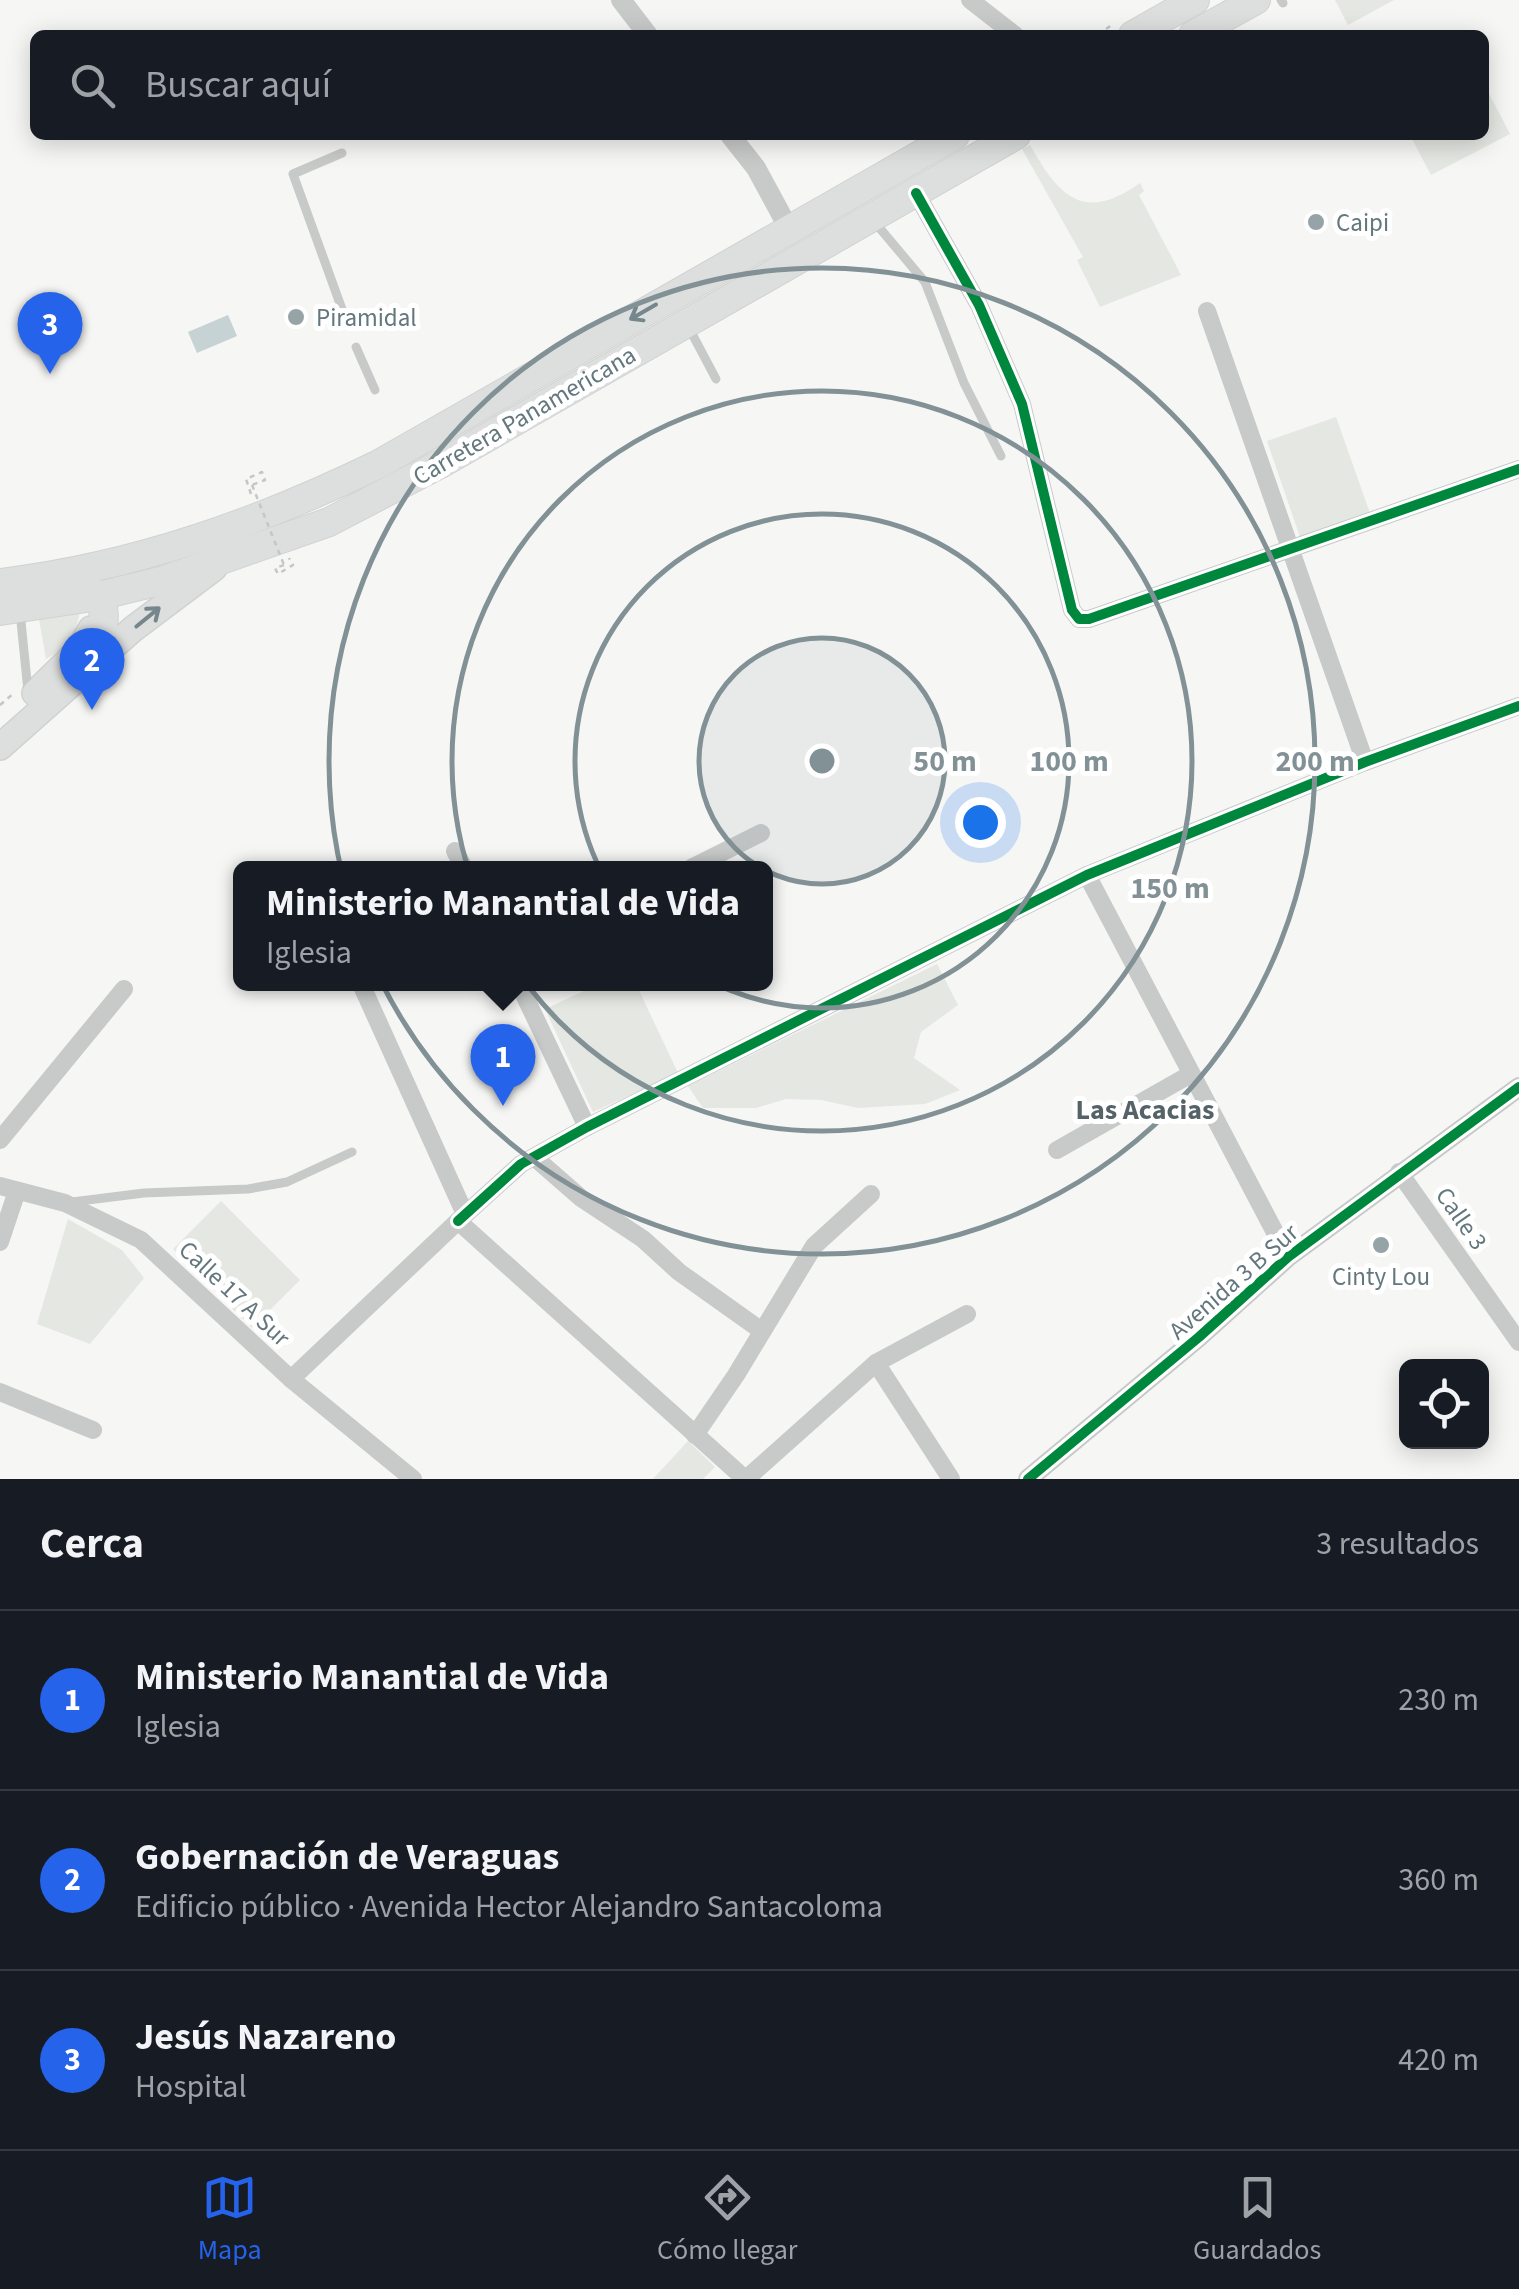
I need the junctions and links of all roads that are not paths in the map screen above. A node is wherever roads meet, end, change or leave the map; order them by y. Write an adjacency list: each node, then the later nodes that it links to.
1 (621, 0): 5 (street)
2 (970, 0): 6 (street)
3 (1195, 0): 7 (highway)
4 (1261, 2): 8 (highway)
5 (644, 30)
6 (1009, 30)
7 (1142, 30)
8 (1203, 30)
9 (734, 140): 16 (street)
10 (946, 140): 16 (highway, Carretera Panamericana)
11 (1007, 140): 13 (highway, Carretera Panamericana)
12 (342, 153): 19 (lane)
13 (962, 166): 14 (highway, Carretera Panamericana); 16 (highway)
14 (916, 193): 15 (highway, Carretera Panamericana); 29 (street)
15 (872, 218): 18 (highway, Carretera Panamericana); 24 (lane)
16 (789, 229): 21 (highway); 27 (highway, Carretera Panamericana, one-way to 27)
17 (1207, 311): 29 (street)
18 (685, 322): 21 (highway, Carretera Panamericana); 22 (lane)
19 (346, 323)
20 (356, 348): 23 (lane)
21 (640, 348): 25 (highway, Carretera Panamericana)
22 (716, 379)
23 (375, 390)
24 (1002, 456)
25 (442, 464): 27 (highway); 30 (highway, Carretera Panamericana)
26 (1519, 469): 29 (street)
27 (302, 501): 28 (highway, Carretera Panamericana); 31 (highway)
28 (234, 527): 32 (highway); 33 (highway, Carretera Panamericana)
29 (1289, 551): 39 (street)
30 (226, 559): 31 (highway, Carretera Panamericana); 34 (main road, one-way to 30)
31 (196, 570): 32 (highway, Carretera Panamericana)
32 (99, 596): 33 (highway); 34 (highway); 35 (main road)
33 (5, 597): 35 (lane)
34 (74, 680): 38 (main road)
35 (28, 690): 37 (main road)
36 (1519, 706): 39 (street)
37 (0, 724)
38 (0, 747)
39 (1365, 762): 44 (street)
40 (761, 833): 43 (street)
41 (456, 850): 42 (street)
42 (461, 861)
43 (705, 861)
44 (1088, 876): 48 (street); 50 (street)
45 (124, 988): 51 (street)
46 (364, 991): 59 (street)
47 (522, 991): 50 (street)
48 (1191, 1074): 52 (street); 61 (street)
49 (1519, 1087): 55 (street, Avenida 3 B Sur)
50 (587, 1127): 54 (street)
51 (0, 1140)
52 (1057, 1150)
53 (352, 1152): 58 (lane)
54 (534, 1157): 59 (street); 63 (street)
55 (1399, 1172): 61 (street, Avenida 3 B Sur); 64 (street, Calle 3)
56 (9, 1188): 58 (street, Calle 17 A Sur); 60 (street)
57 (871, 1194): 63 (street)
58 (65, 1203): 66 (street, Calle 17 A Sur)
59 (462, 1217): 66 (street); 69 (street)
60 (0, 1242)
61 (1288, 1257): 73 (street, Avenida 3 B Sur)
62 (967, 1314): 65 (street)
63 (762, 1331): 69 (street)
64 (1518, 1338)
65 (876, 1363): 71 (street); 72 (street)
66 (290, 1379): 70 (street, Calle 17 A Sur)
67 (0, 1392): 68 (street)
68 (93, 1430)
69 (695, 1436): 71 (street)
70 (413, 1479)
71 (746, 1479)
72 (952, 1479)
73 (1028, 1479)

